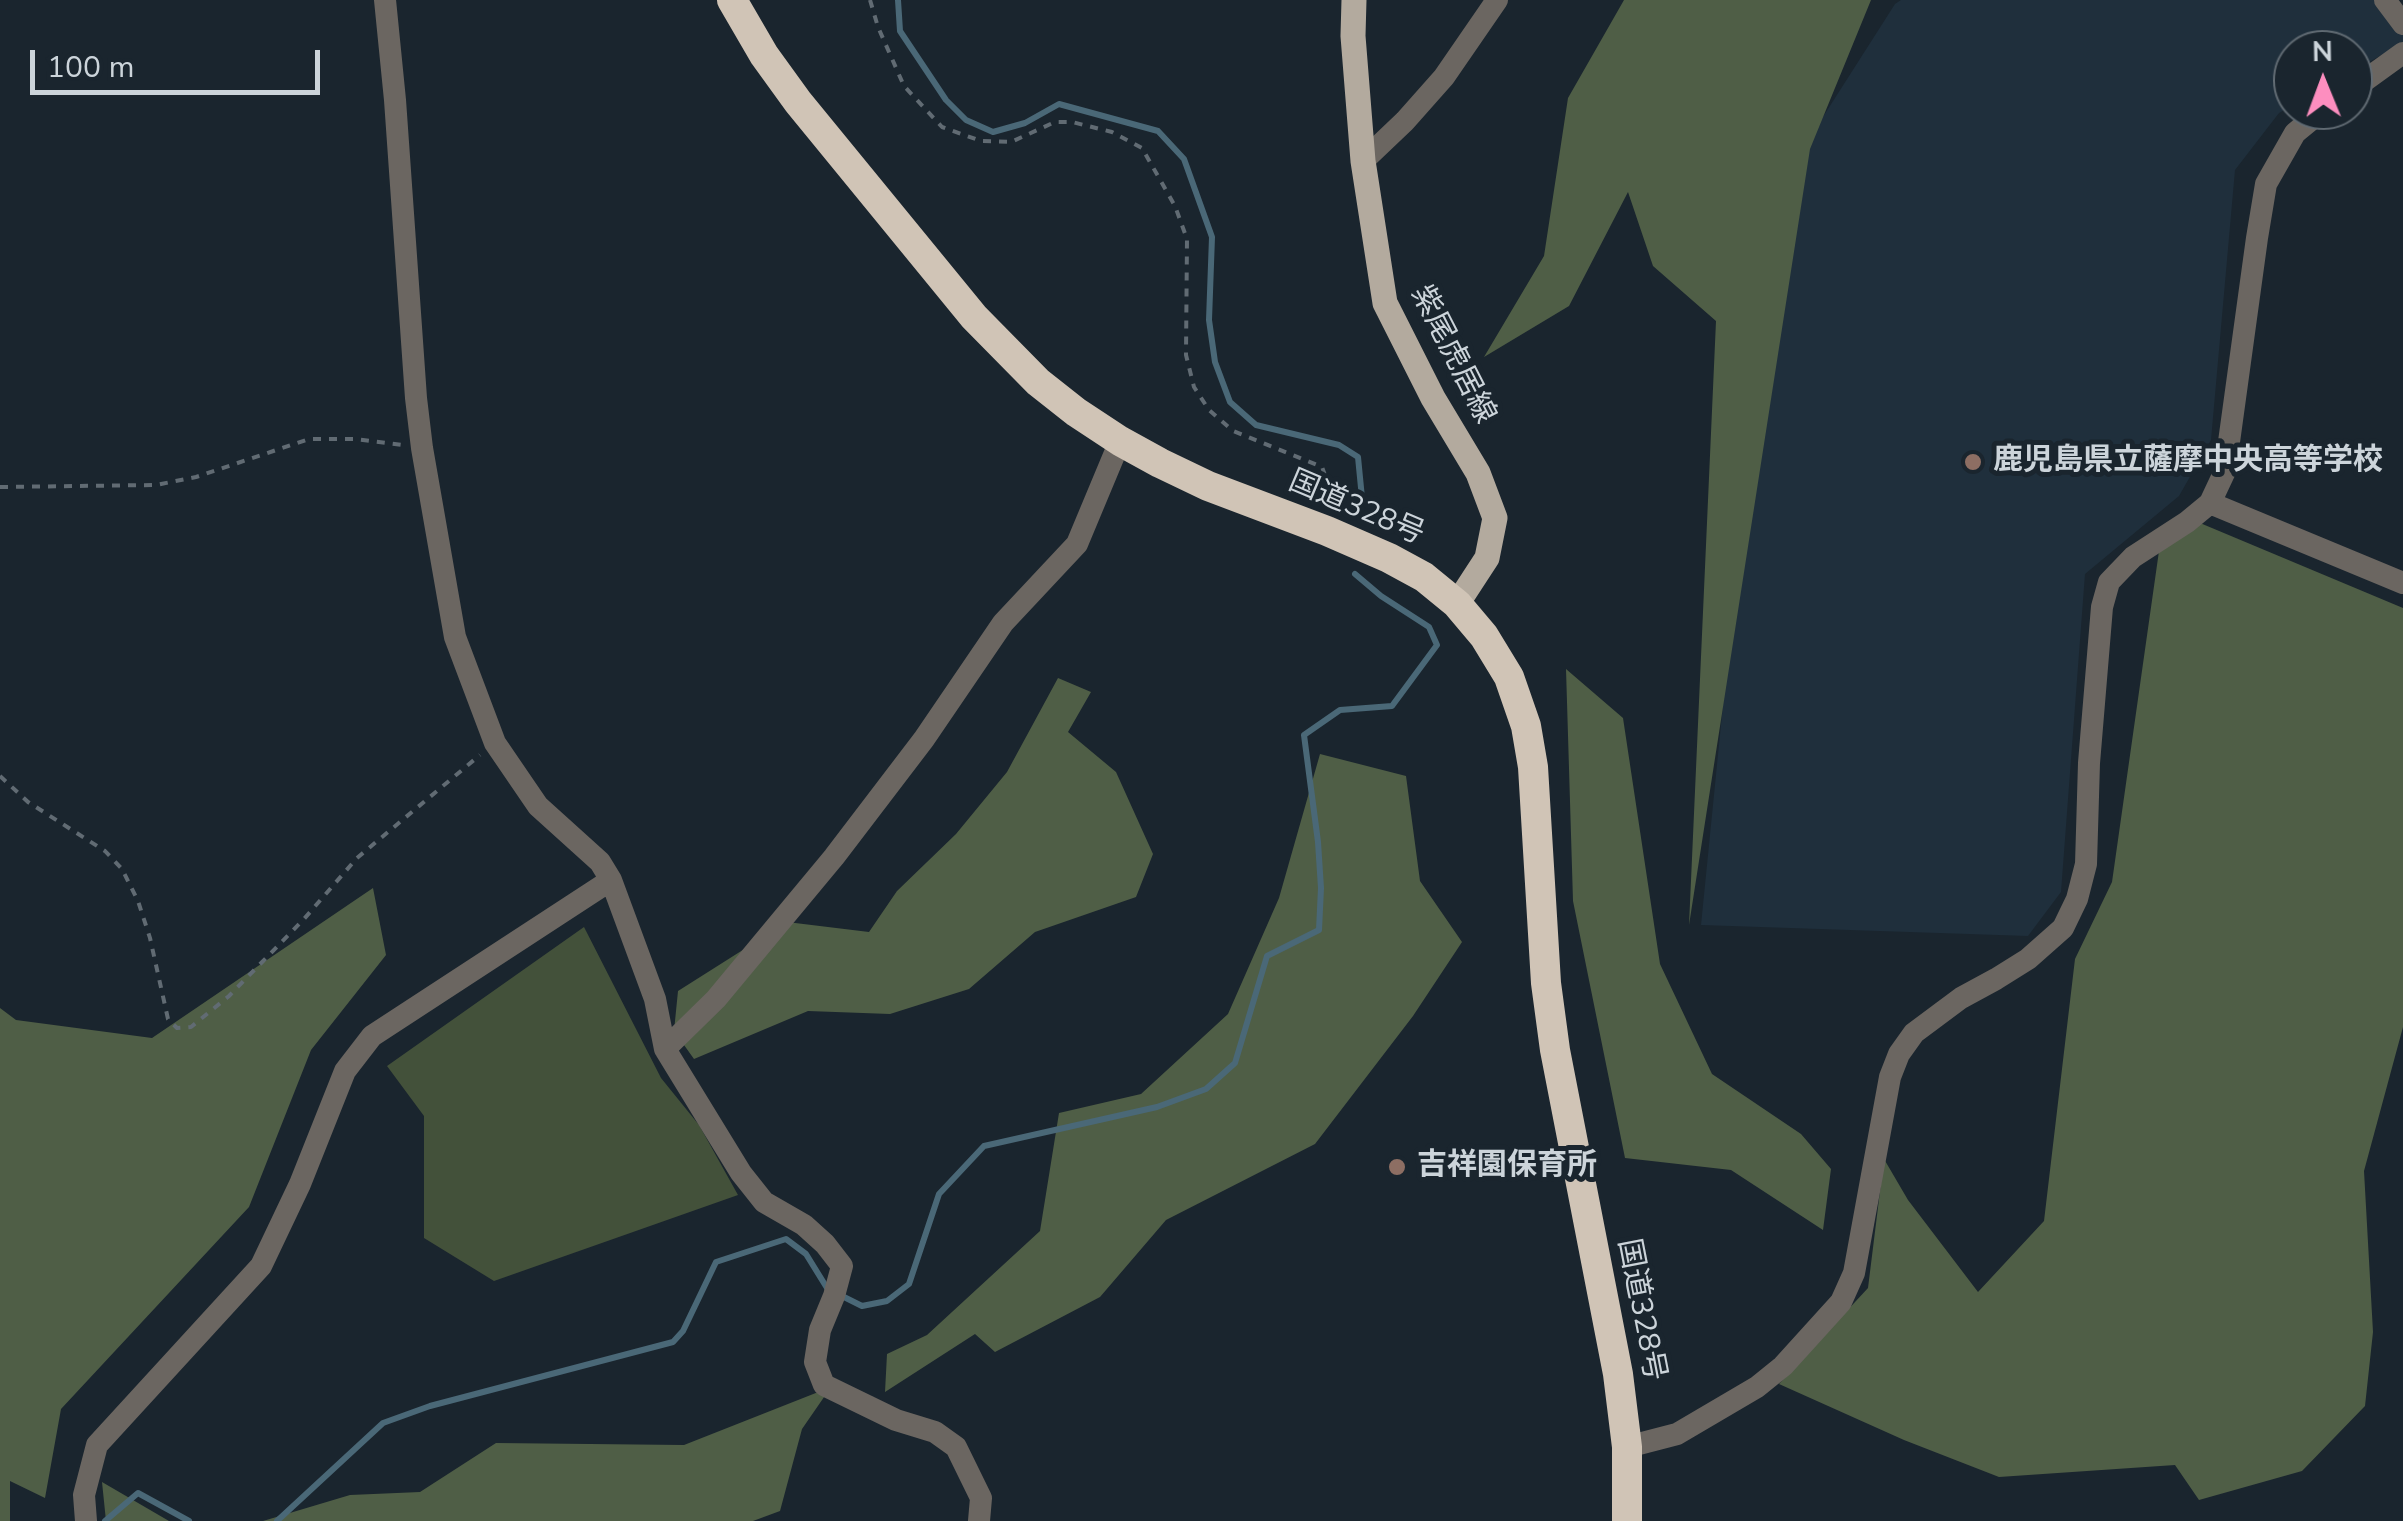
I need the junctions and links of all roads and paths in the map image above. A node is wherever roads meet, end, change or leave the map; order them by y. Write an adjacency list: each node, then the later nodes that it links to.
1 (385, 0): 13 (street)
2 (732, 0): 12 (highway, 国道328号)
3 (870, 0): 16 (path)
4 (1354, 0): 11 (main road, 紫尾虎居線)
5 (1497, 0): 11 (street)
6 (2386, 0): 7 (street)
7 (2403, 24)
8 (2403, 53): 9 (street)
9 (2373, 74)
10 (2300, 130): 15 (street)
11 (1363, 162): 18 (main road, 紫尾虎居線)
12 (1120, 441): 16 (highway, 国道328号); 22 (street)
13 (422, 448): 14 (path); 19 (street)
14 (0, 487)
15 (2210, 503): 17 (street); 23 (street)
16 (1327, 531): 18 (highway, 国道328号)
17 (2403, 583)
18 (1457, 604): 23 (highway, 国道328号)
19 (495, 743): 20 (path); 21 (street)
20 (0, 776)
21 (610, 880): 22 (street); 24 (street)
22 (665, 1049): 25 (street)
23 (1627, 1448): 26 (highway, 国道328号)
24 (86, 1521)
25 (979, 1521)
26 (1627, 1521)

